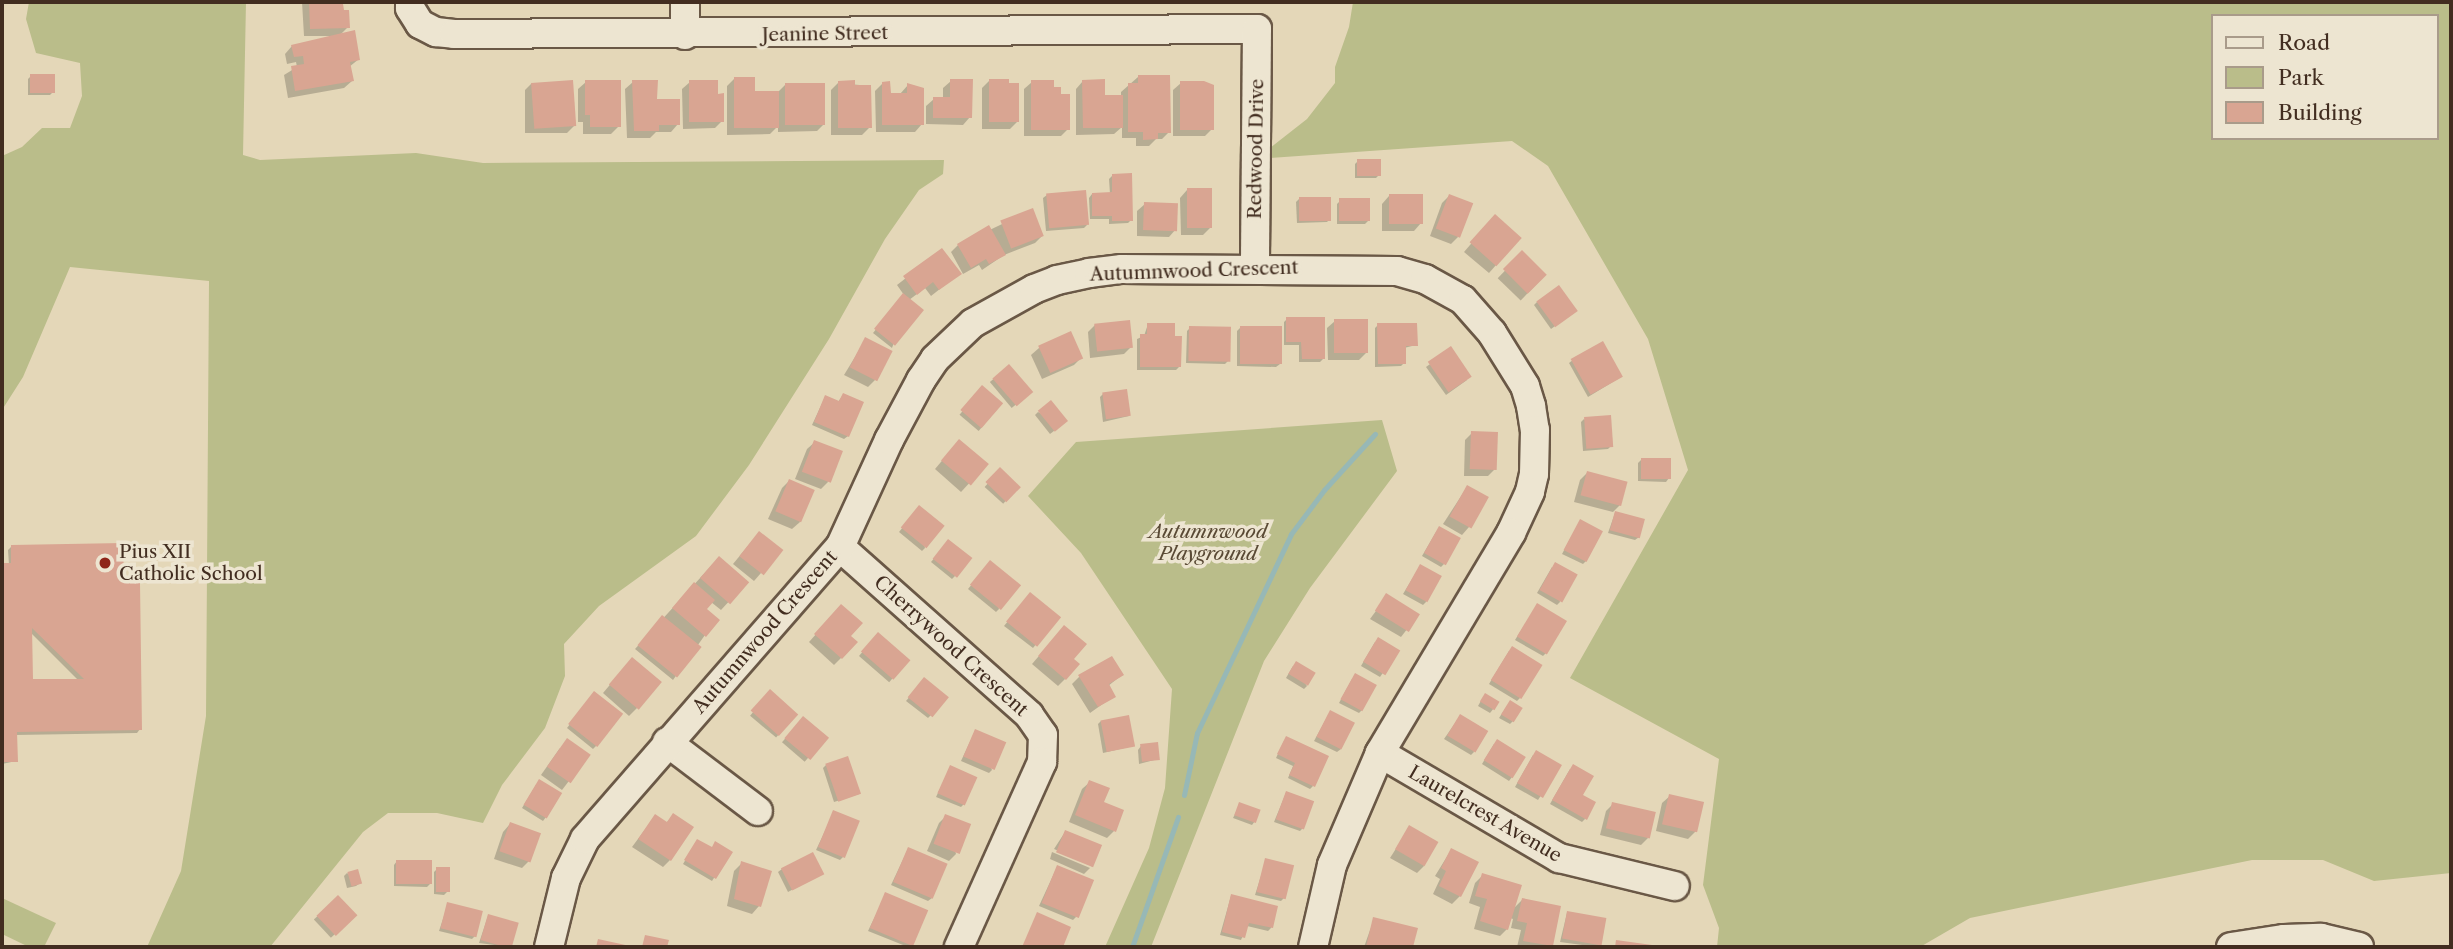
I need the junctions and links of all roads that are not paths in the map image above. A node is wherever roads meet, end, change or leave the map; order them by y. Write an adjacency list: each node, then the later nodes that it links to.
1 (410, 2): 4 (street, Jeanine Street)
2 (685, 2): 4 (street)
3 (1257, 29): 4 (street, Jeanine Street); 5 (street, Redwood Drive)
4 (685, 35)
5 (1255, 269): 6 (street, Autumnwood Crescent); 8 (street, Autumnwood Crescent)
6 (840, 547): 7 (street, Autumnwood Crescent); 12 (street, Cherrywood Crescent)
7 (667, 742): 9 (street); 11 (street, Autumnwood Crescent)
8 (1380, 753): 10 (street, Laurelcrest Avenue); 13 (street, Autumnwood Crescent)
9 (758, 811)
10 (1675, 886)
11 (549, 947)
12 (959, 947)
13 (1313, 947)
14 (2231, 947): 15 (street)
15 (2359, 947)

